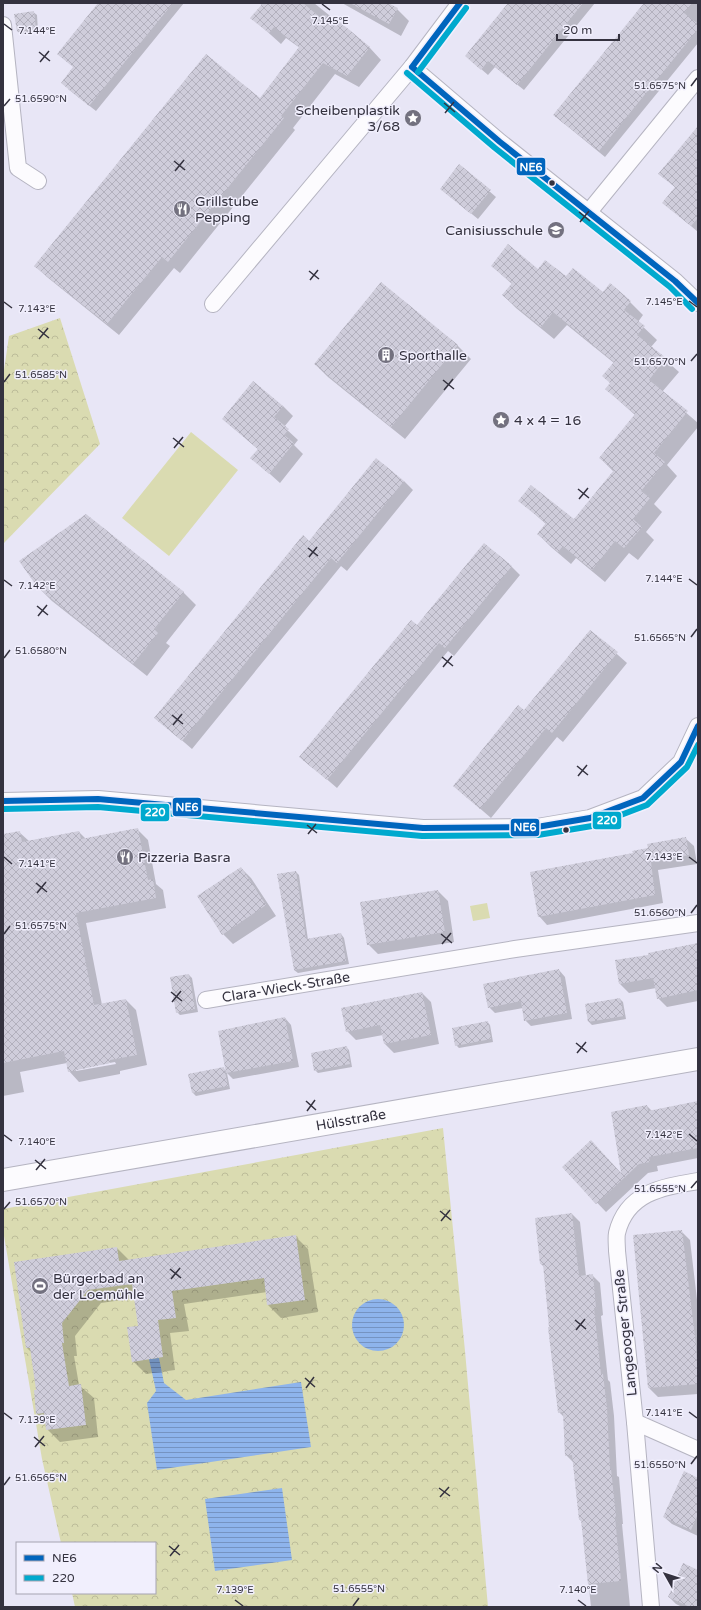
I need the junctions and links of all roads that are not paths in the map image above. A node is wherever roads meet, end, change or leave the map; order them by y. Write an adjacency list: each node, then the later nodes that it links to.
1 (460, 3): 3 (street)
2 (3, 25): 5 (street)
3 (412, 67): 6 (street); 7 (street)
4 (698, 78): 6 (street)
5 (38, 181)
6 (588, 213): 8 (street)
7 (213, 304)
8 (698, 304)
9 (698, 726): 10 (street)
10 (3, 801)
11 (698, 923): 12 (street, Clara-Wieck-Straße)
12 (206, 1000)
13 (698, 1059): 14 (street, Hülsstraße)
14 (3, 1180)
15 (698, 1181): 16 (street, Langeooger Straße)
16 (635, 1422): 17 (street); 18 (street, Langeooger Straße)
17 (698, 1450)
18 (652, 1607)

